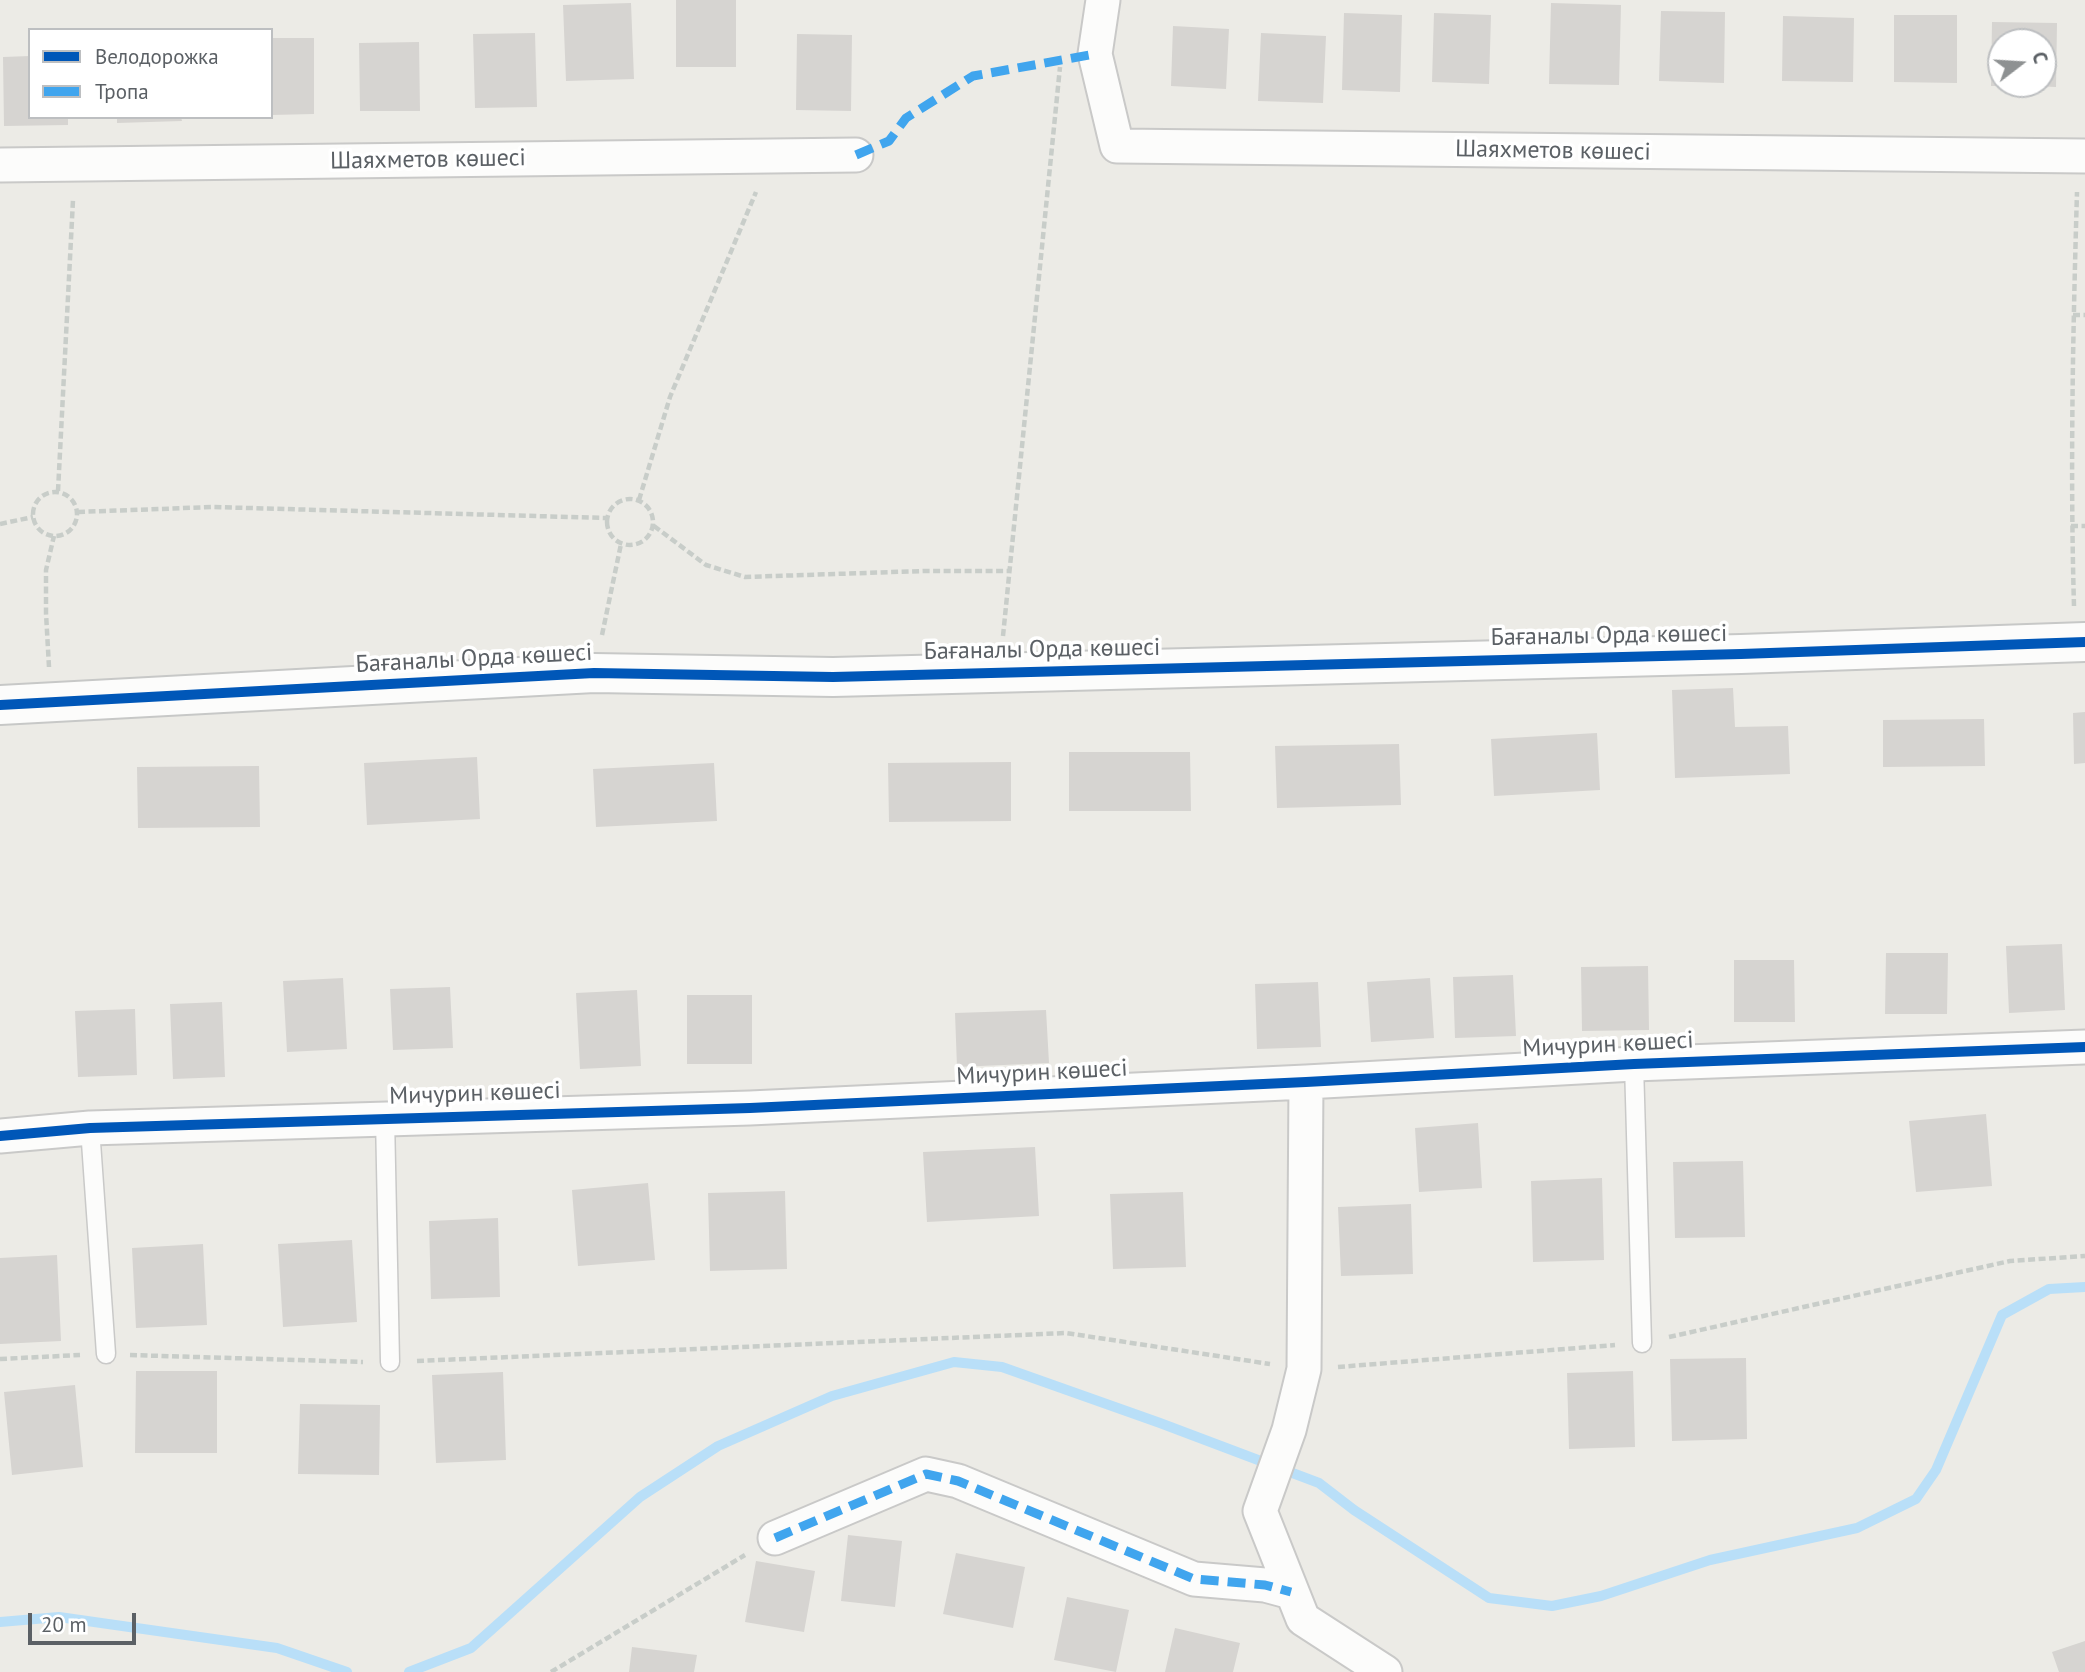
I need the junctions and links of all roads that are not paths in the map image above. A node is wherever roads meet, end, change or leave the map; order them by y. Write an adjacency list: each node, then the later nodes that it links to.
1 (1103, 0): 3 (street, Шаяхметов көшесі)
2 (856, 155): 4 (street, Шаяхметов көшесі)
3 (2081, 156)
4 (0, 165)
5 (2080, 643): 6 (street, Бағаналы Орда көшесі)
6 (0, 705)
7 (2085, 1047): 8 (street, Мичурин көшесі)
8 (1634, 1064): 9 (street, Мичурин көшесі); 13 (lane)
9 (1306, 1082): 10 (street, Мичурин көшесі); 17 (street)
10 (385, 1118): 11 (street, Мичурин көшесі); 15 (lane)
11 (90, 1128): 12 (street, Мичурин көшесі); 14 (lane)
12 (0, 1136)
13 (1642, 1343)
14 (106, 1354)
15 (390, 1362)
16 (775, 1538): 17 (street)
17 (1291, 1592): 18 (street)
18 (1385, 1672)

